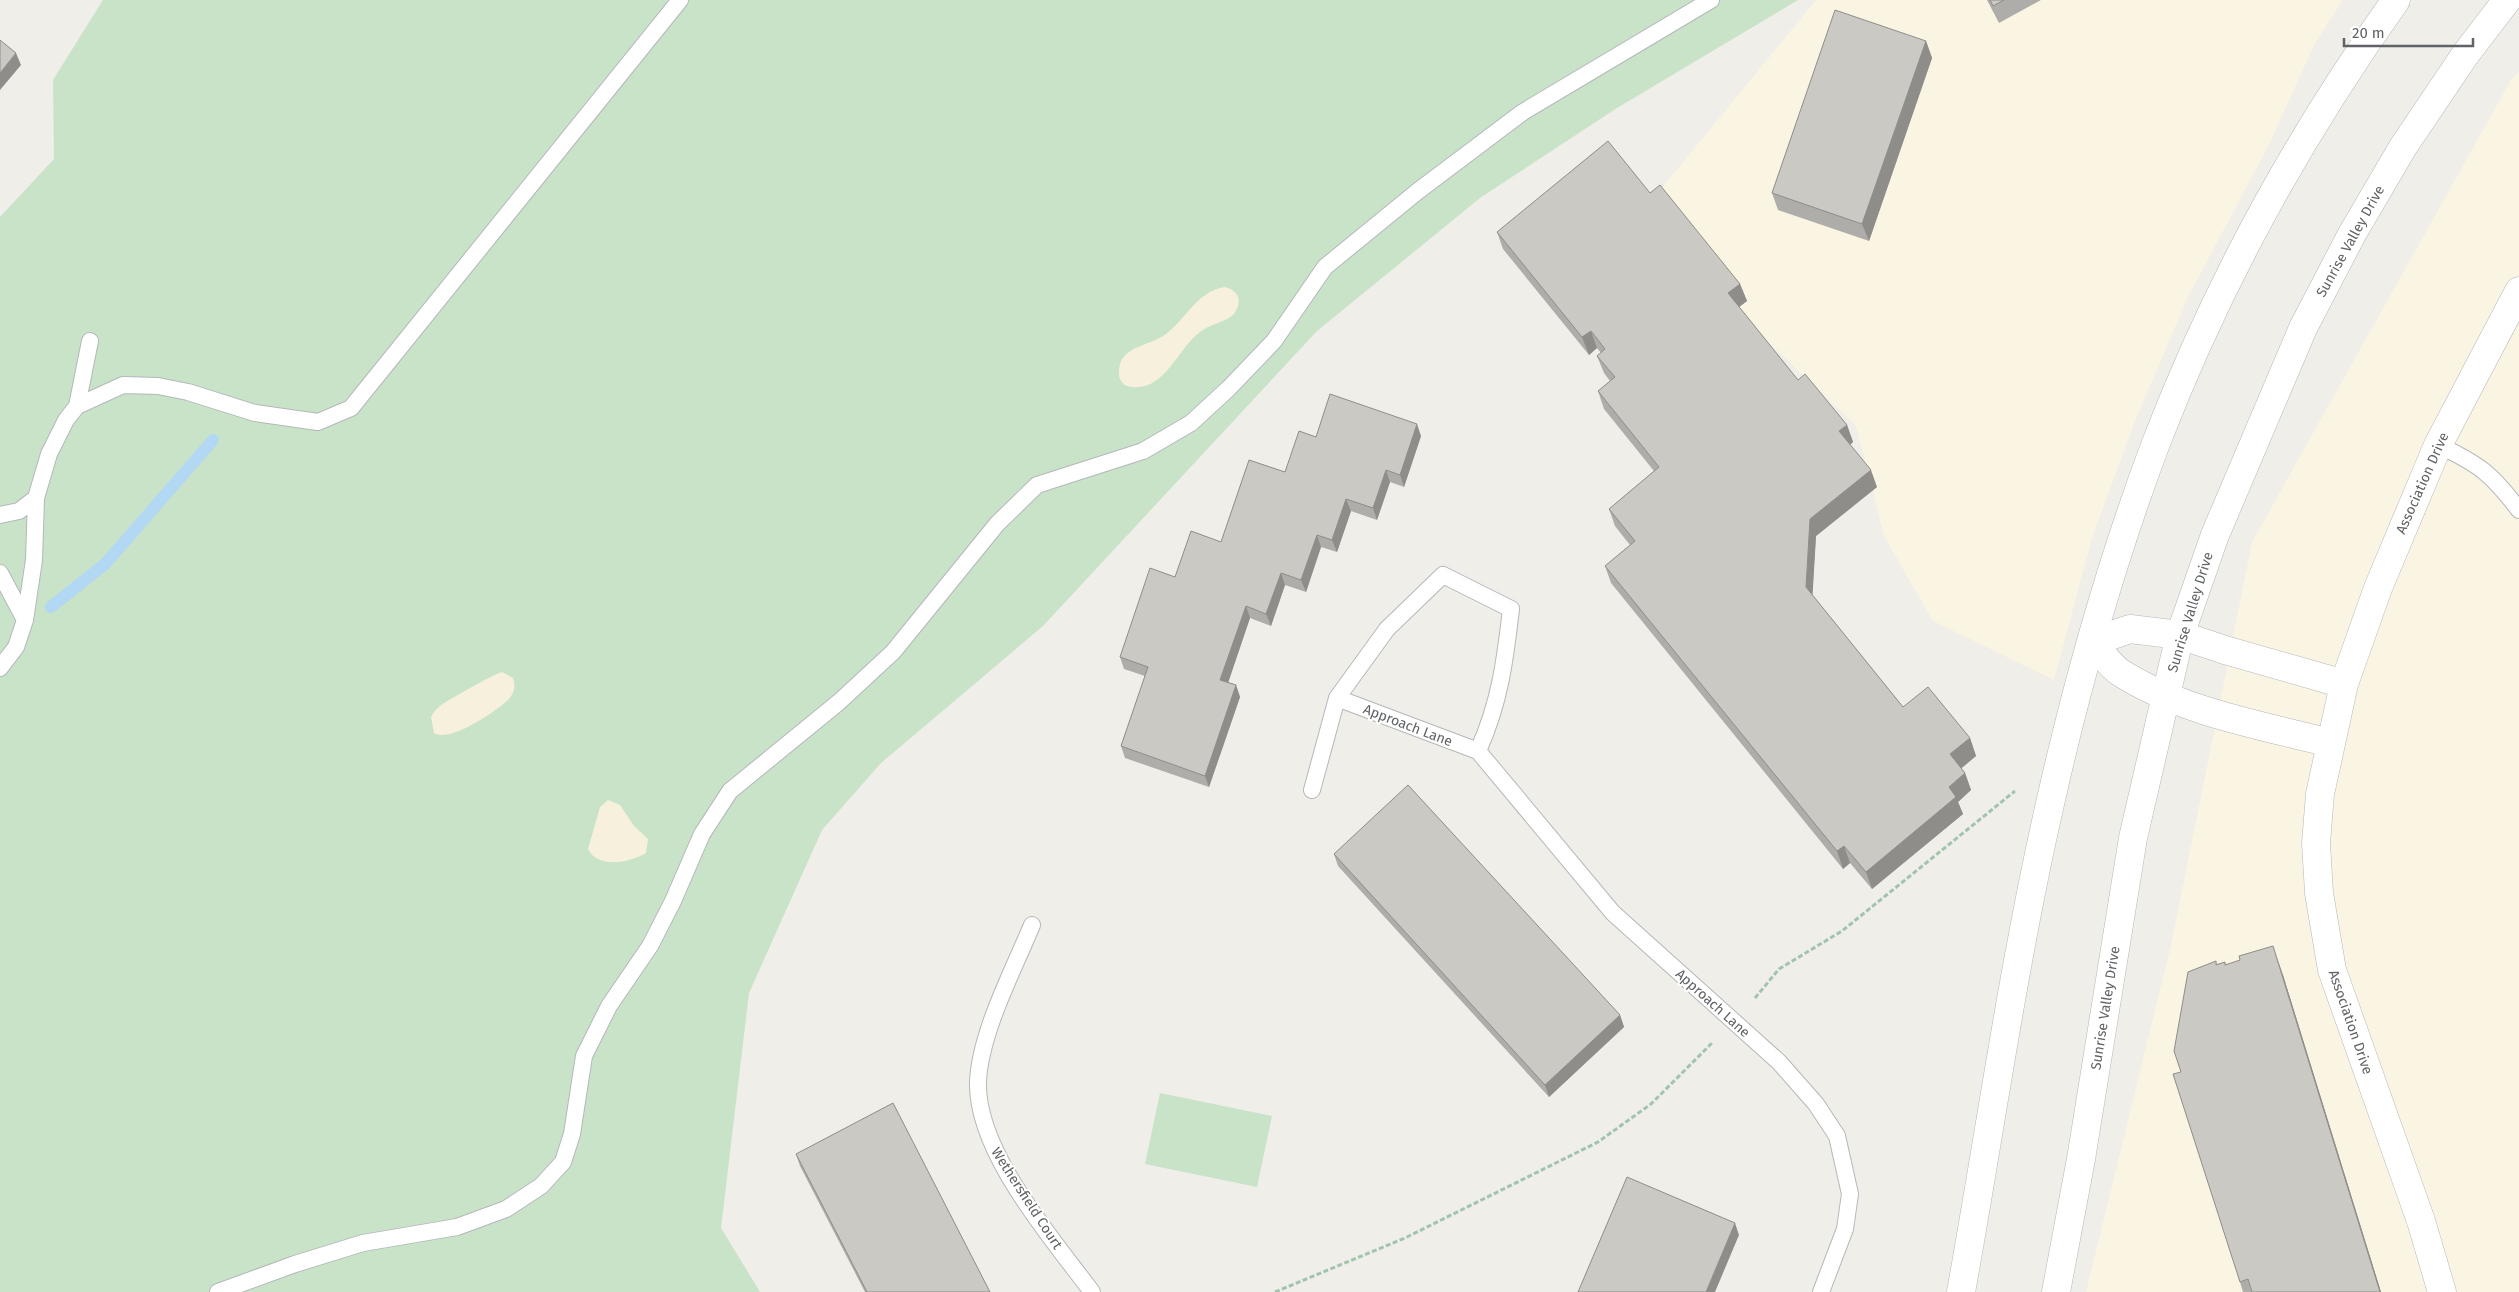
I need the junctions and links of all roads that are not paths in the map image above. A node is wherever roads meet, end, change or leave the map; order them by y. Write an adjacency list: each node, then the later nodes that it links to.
1 (680, 0): 7 (lane)
2 (1711, 0): 24 (lane)
3 (2396, 0): 15 (main road)
4 (2507, 0): 14 (main road, Sunrise Valley Drive)
5 (2519, 290): 8 (main road, Association Drive)
6 (90, 342): 7 (lane)
7 (77, 406): 9 (lane)
8 (2438, 446): 10 (lane); 17 (main road, Association Drive)
9 (36, 498): 11 (lane); 13 (lane)
10 (2519, 510)
11 (0, 515)
12 (0, 573): 13 (lane)
13 (25, 620): 16 (lane)
14 (2180, 635): 15 (main road); 17 (main road); 18 (main road, Sunrise Valley Drive)
15 (2092, 642): 18 (main road); 27 (main road)
16 (0, 668)
17 (2344, 684): 20 (main road, Association Drive)
18 (2166, 696): 20 (main road); 28 (main road, Sunrise Valley Drive)
19 (1337, 698): 21 (lane, Approach Lane); 21 (lane); 22 (lane)
20 (2330, 743): 29 (main road, Association Drive)
21 (1478, 751): 26 (lane, Approach Lane)
22 (1312, 790)
23 (1032, 925): 25 (lane, Wethersfield Court)
24 (218, 1292)
25 (1092, 1292)
26 (1821, 1292)
27 (1961, 1292)
28 (2056, 1292)
29 (2442, 1292)

